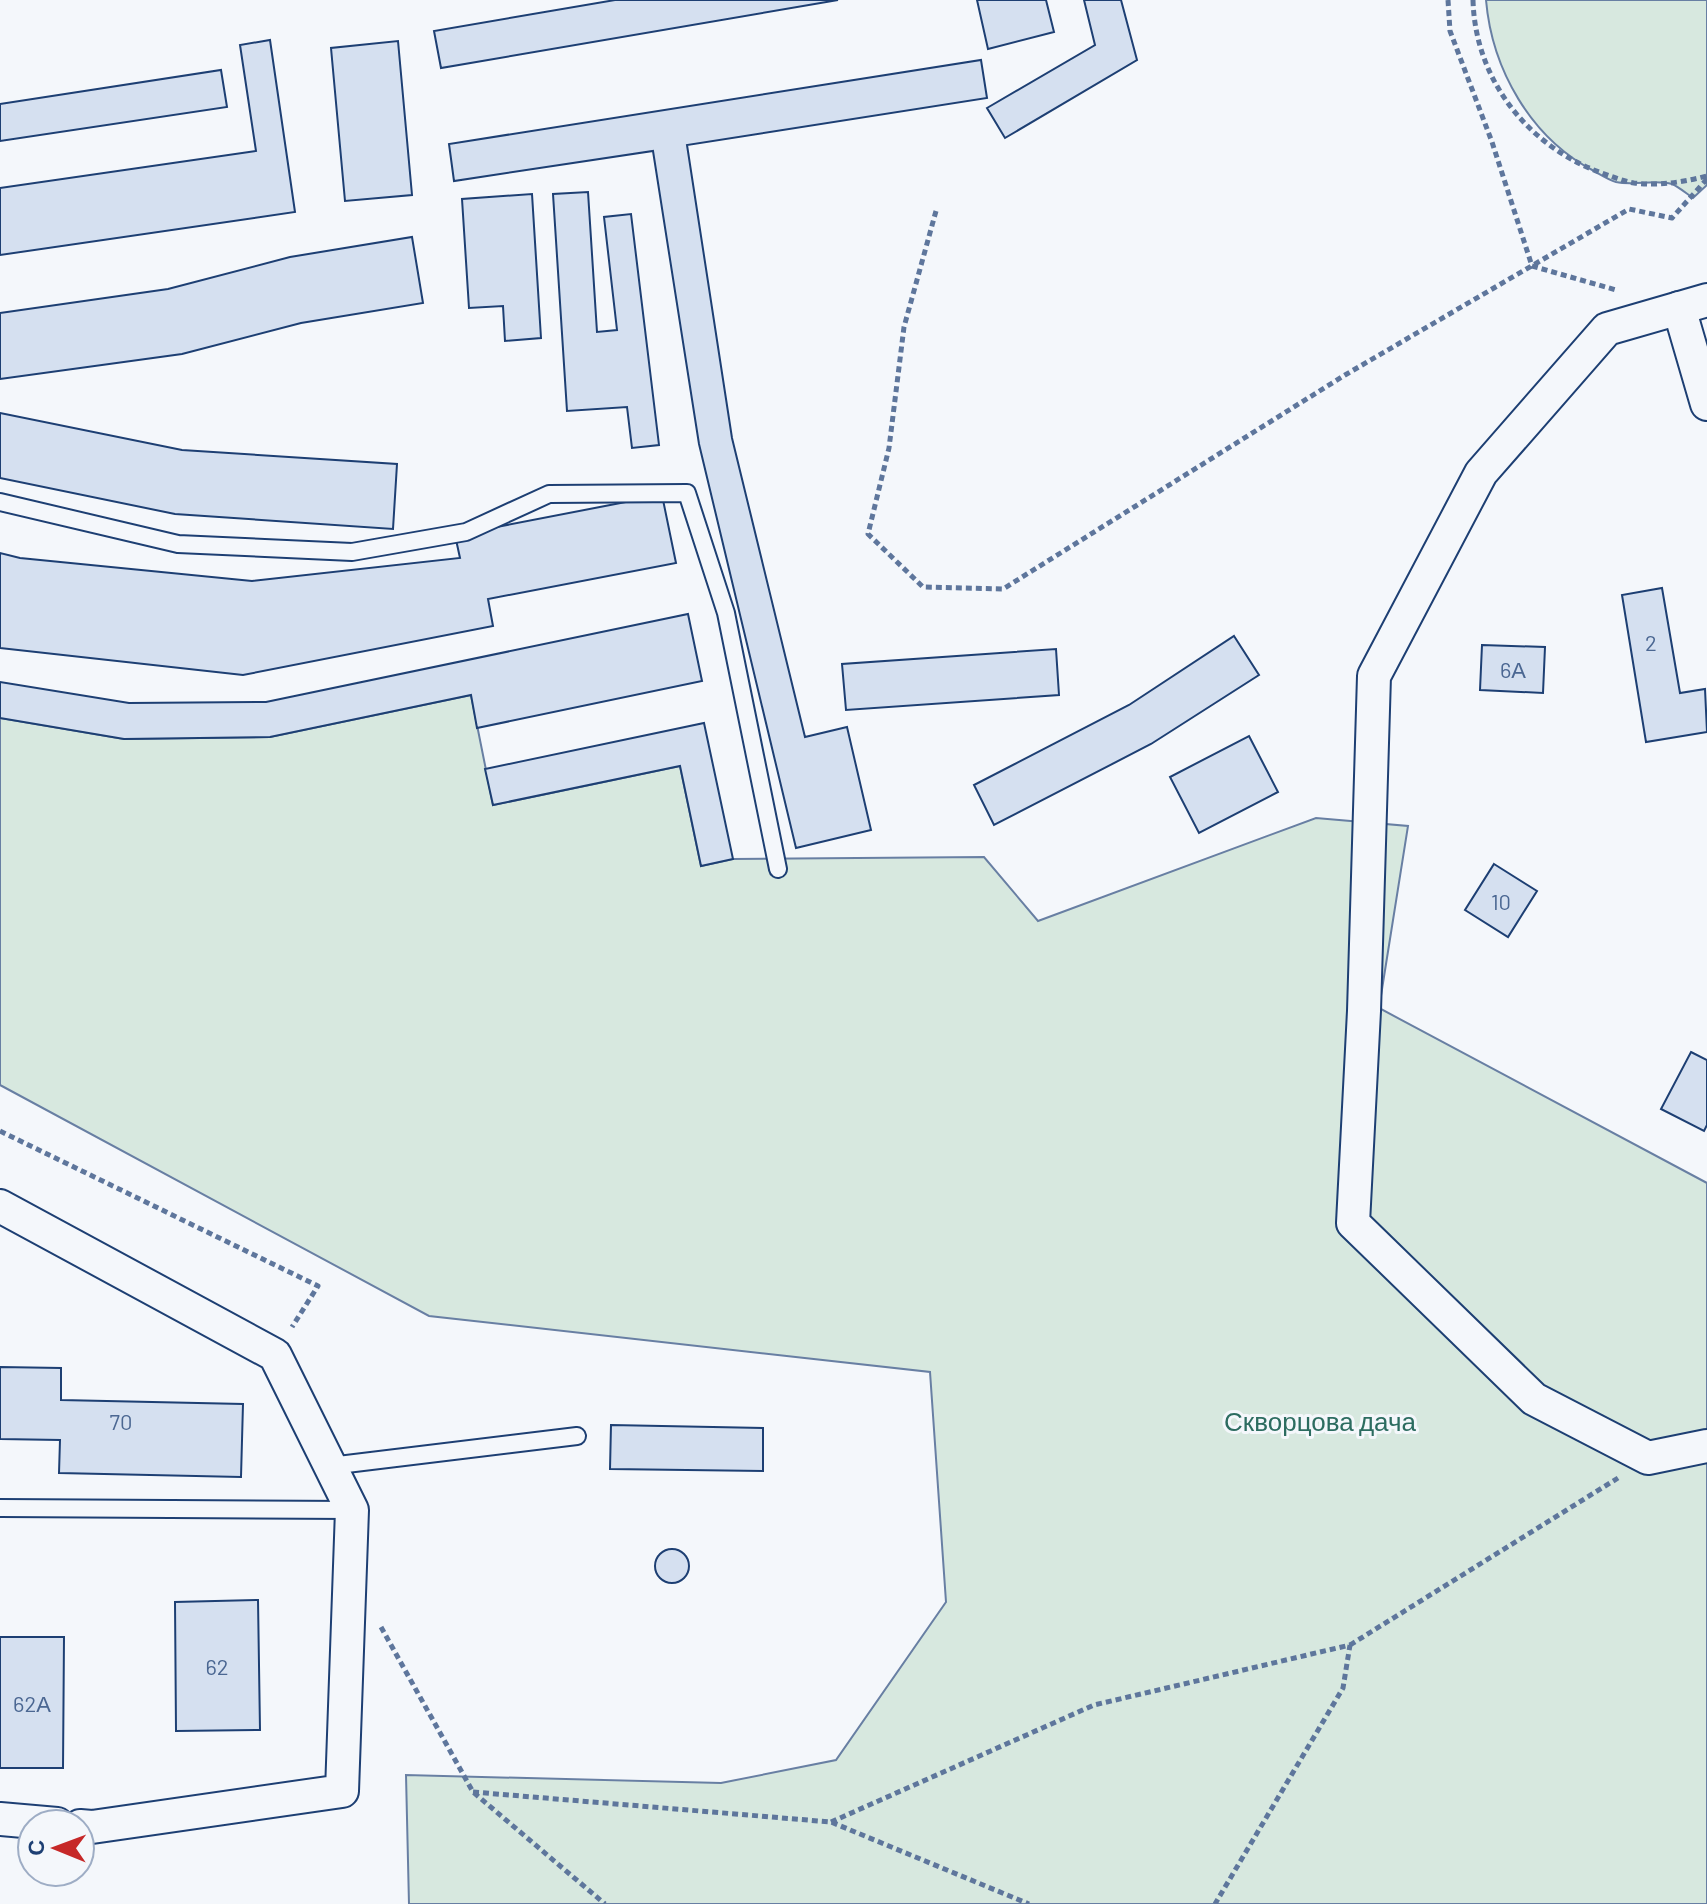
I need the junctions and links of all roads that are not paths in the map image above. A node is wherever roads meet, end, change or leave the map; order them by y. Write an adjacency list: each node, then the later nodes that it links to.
1 (1693, 304): 2 (street); 7 (street)
2 (1707, 404)
3 (0, 502): 4 (lane)
4 (778, 869)
5 (0, 1206): 8 (street)
6 (577, 1436): 8 (lane)
7 (1707, 1446)
8 (330, 1466): 10 (street)
9 (0, 1508): 10 (lane)
10 (352, 1510): 11 (street)
11 (96, 1826)

